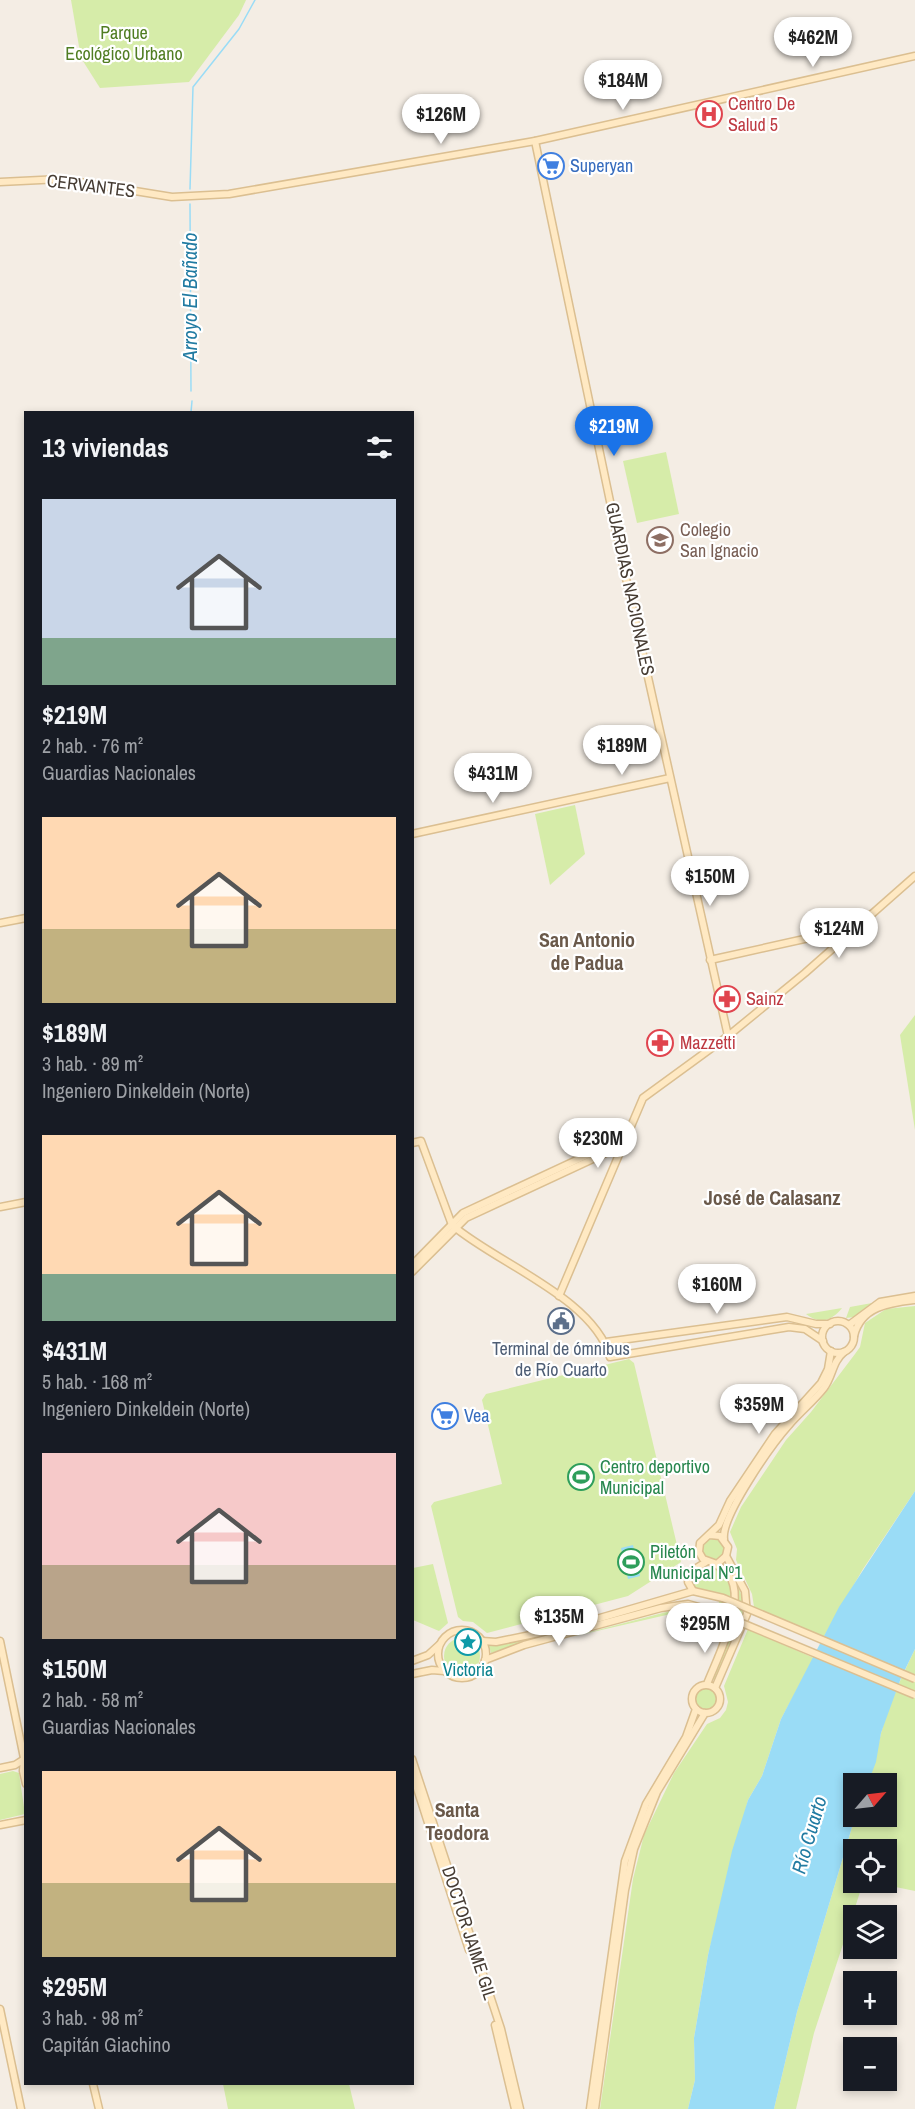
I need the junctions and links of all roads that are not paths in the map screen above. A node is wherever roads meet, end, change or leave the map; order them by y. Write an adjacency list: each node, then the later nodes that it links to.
1 (915, 56): 2 (main road, CERVANTES)
2 (535, 141): 3 (main road, CERVANTES); 4 (main road, GUARDIAS NACIONALES)
3 (0, 182)
4 (670, 778): 5 (main road); 10 (main road, GUARDIAS NACIONALES)
5 (414, 834)
6 (915, 876): 9 (main road)
7 (24, 918): 8 (main road)
8 (0, 923)
9 (857, 927): 10 (main road); 11 (main road)
10 (710, 960): 11 (main road, GUARDIAS NACIONALES)
11 (728, 1036): 12 (main road)
12 (627, 1137): 14 (main road); 17 (main road)
13 (414, 1144): 17 (main road)
14 (623, 1145): 17 (main road); 20 (main road)
15 (24, 1202): 16 (main road)
16 (0, 1207)
17 (454, 1226): 18 (main road); 19 (main road); 20 (main road)
18 (414, 1263)
19 (414, 1270)
20 (559, 1296): 26 (main road)
21 (915, 1298): 23 (main road); 24 (main road)
22 (830, 1323): 23 (main road); 25 (main road); 26 (main road)
23 (849, 1325): 24 (main road)
24 (854, 1336): 28 (main road)
25 (823, 1341): 26 (main road); 27 (main road)
26 (606, 1342)
27 (831, 1351): 28 (main road); 29 (main road)
28 (844, 1352): 30 (main road)
29 (710, 1535): 30 (main road); 32 (main road)
30 (724, 1539): 31 (main road)
31 (726, 1556): 32 (main road); 43 (main road)
32 (709, 1563): 33 (main road); 42 (main road)
33 (693, 1591): 35 (main road); 41 (main road, bridge)
34 (0, 1641): 47 (main road)
35 (482, 1641): 36 (main road); 38 (main road)
36 (439, 1645): 37 (main road); 39 (main road)
37 (414, 1660)
38 (485, 1660): 39 (main road); 44 (main road, bridge)
39 (444, 1672): 40 (main road)
40 (414, 1674)
41 (915, 1679)
42 (707, 1684): 43 (main road); 45 (main road)
43 (715, 1688): 46 (main road)
44 (915, 1695)
45 (696, 1709): 46 (main road); 60 (main road)
46 (705, 1713): 61 (main road)
47 (24, 1753)
48 (24, 1759): 50 (main road)
49 (414, 1765): 59 (main road, DOCTOR JAIME GIL)
50 (0, 1768)
51 (414, 1779): 58 (main road, DOCTOR JAIME GIL)
52 (24, 1820): 53 (main road)
53 (0, 1825)
54 (0, 2009): 56 (main road)
55 (93, 2085): 57 (main road)
56 (21, 2109)
57 (99, 2109)
58 (515, 2109)
59 (520, 2109)
60 (590, 2109)
61 (595, 2109)

